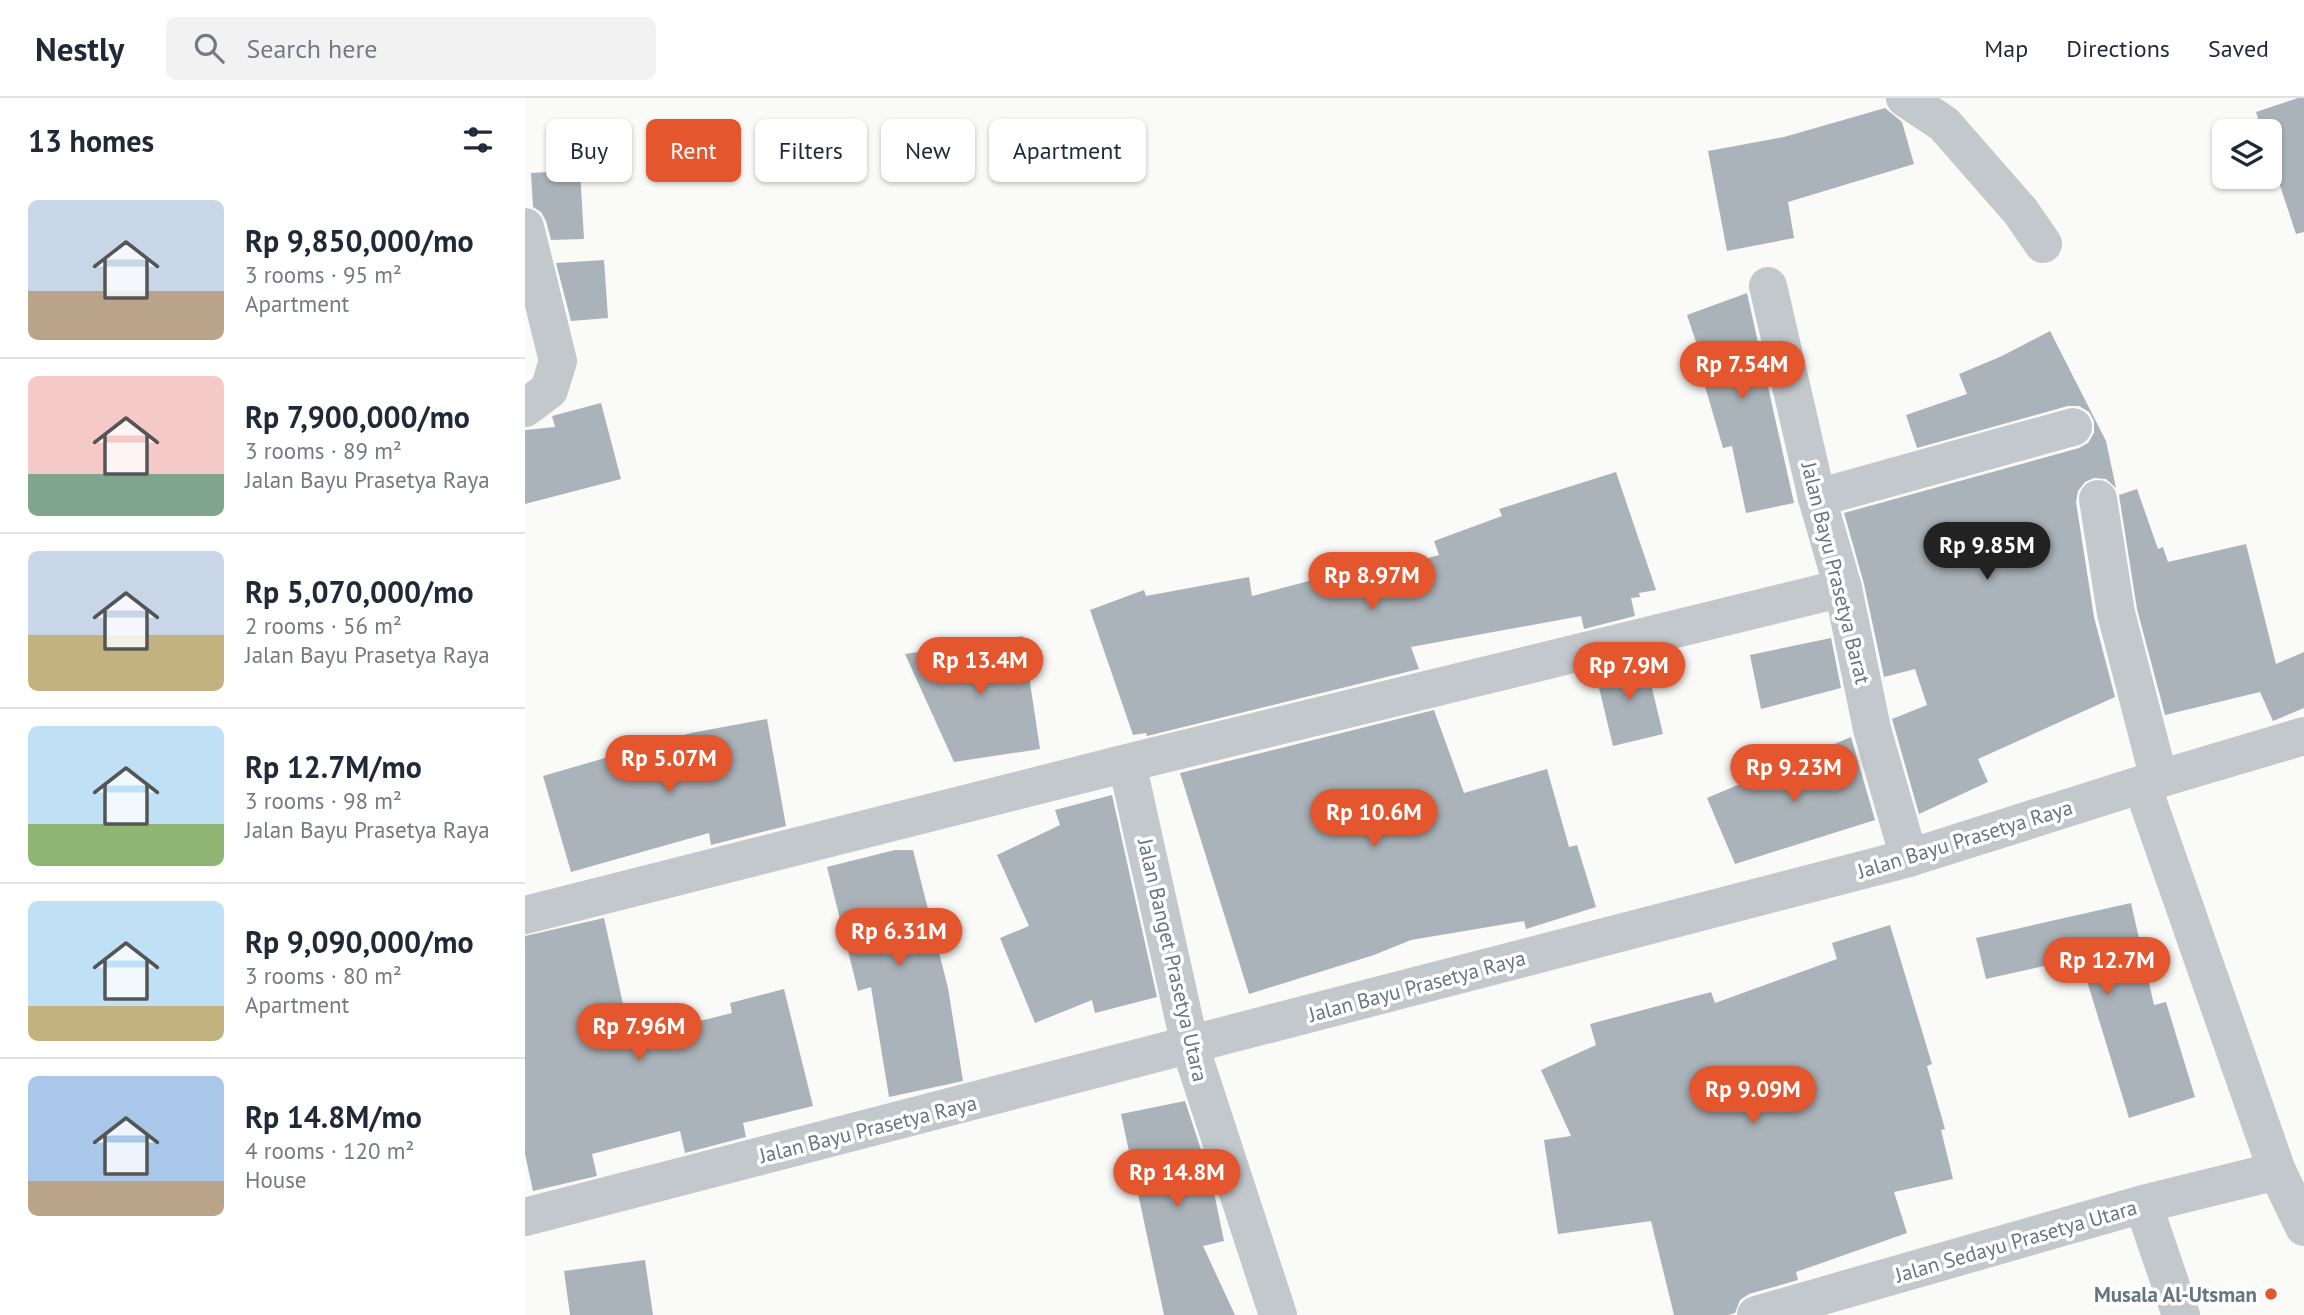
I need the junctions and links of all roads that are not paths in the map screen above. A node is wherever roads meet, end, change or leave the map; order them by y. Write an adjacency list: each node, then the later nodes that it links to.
1 (1905, 98): 3 (street)
2 (525, 227): 5 (street)
3 (2043, 244)
4 (1769, 286): 7 (street, Jalan Bayu Prasetya Barat)
5 (525, 408)
6 (2073, 427): 7 (street)
7 (1817, 498): 9 (street, Jalan Bayu Prasetya Barat)
8 (2098, 499): 12 (street)
9 (1843, 588): 11 (street); 13 (street, Jalan Bayu Prasetya Barat)
10 (2304, 736): 12 (street, Jalan Bayu Prasetya Raya)
11 (1127, 763): 14 (street); 15 (street, Jalan Banget Prasetya Utara)
12 (2150, 782): 13 (street, Jalan Bayu Prasetya Raya); 16 (street)
13 (1909, 858): 15 (street, Jalan Bayu Prasetya Raya)
14 (525, 915)
15 (1190, 1046): 18 (street, Jalan Bayu Prasetya Raya); 21 (street, Jalan Banget Prasetya Utara)
16 (2277, 1171): 17 (street, Jalan Sedayu Prasetya Utara); 19 (street)
17 (2143, 1205): 20 (street, Jalan Sedayu Prasetya Utara); 23 (street)
18 (525, 1217)
19 (2304, 1227)
20 (1824, 1306): 22 (street, Jalan Sedayu Prasetya Utara)
21 (1278, 1315)
22 (1756, 1315)
23 (2181, 1315)

